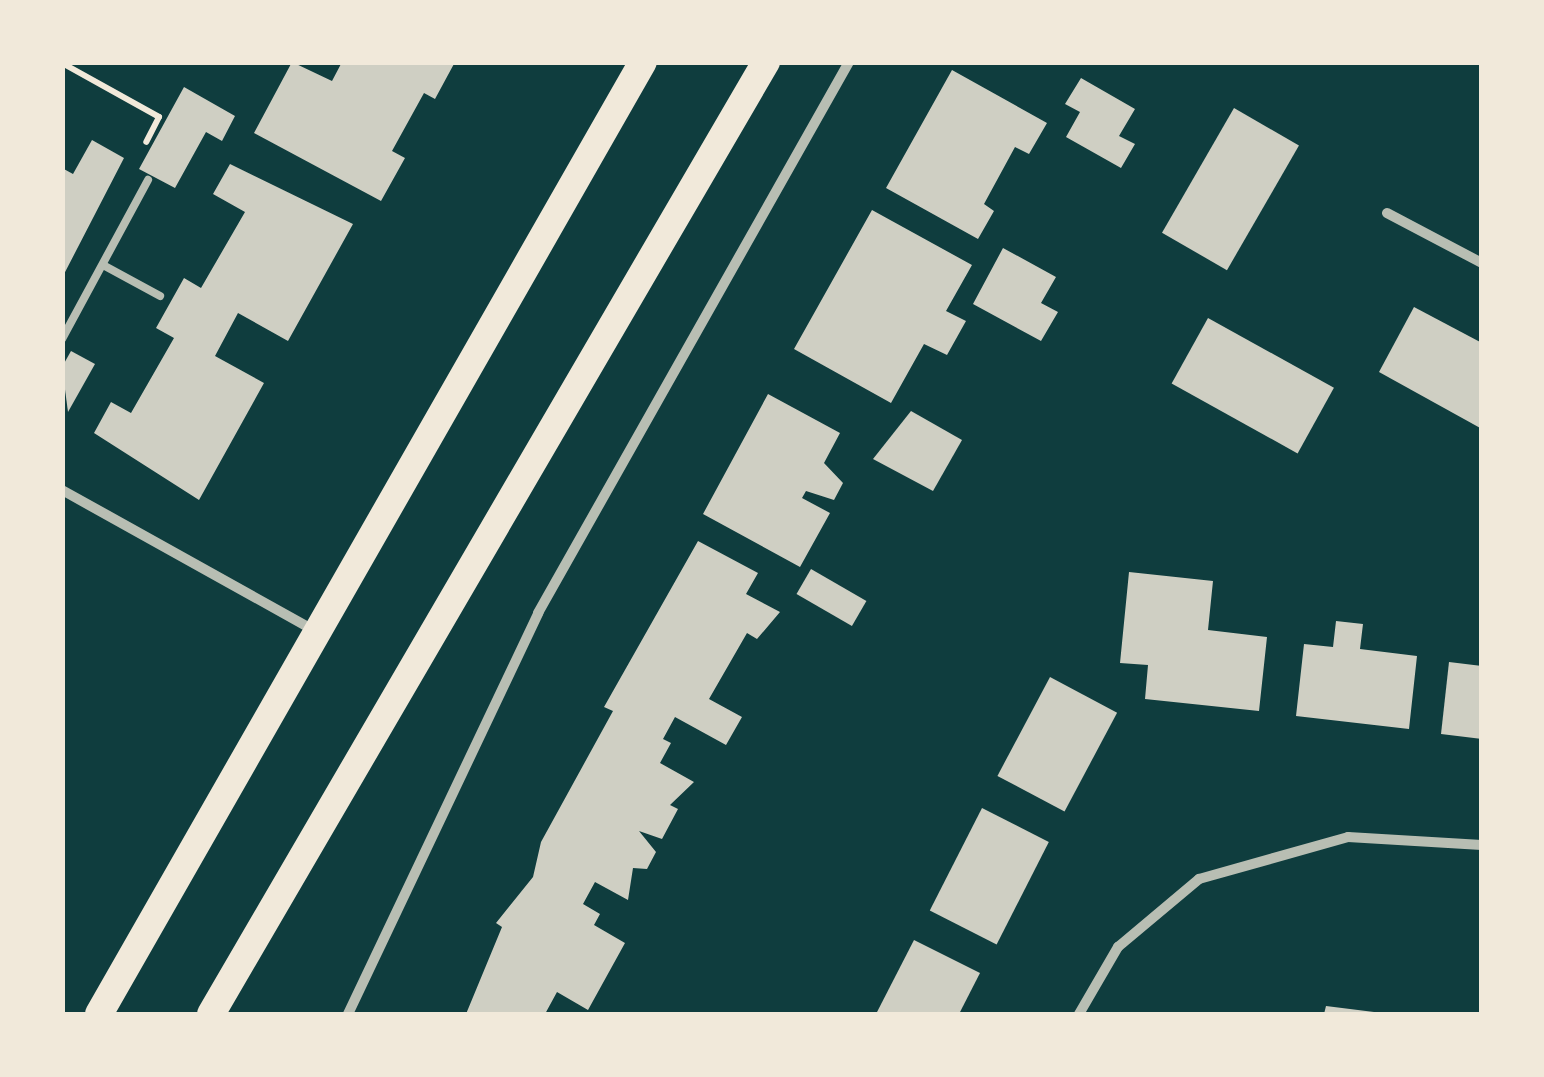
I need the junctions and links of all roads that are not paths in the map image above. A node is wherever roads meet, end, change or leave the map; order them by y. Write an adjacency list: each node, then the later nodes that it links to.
1 (643, 62): 11 (highway)
2 (766, 62): 14 (highway)
3 (850, 62): 15 (street)
4 (148, 180): 7 (lane)
5 (1386, 213): 6 (street)
6 (1482, 263)
7 (102, 265): 8 (lane); 9 (lane)
8 (160, 296)
9 (62, 340)
10 (62, 490): 11 (street)
11 (319, 633): 13 (highway)
12 (1482, 845): 16 (street)
13 (99, 1014)
14 (211, 1014)
15 (348, 1014)
16 (1078, 1014)

